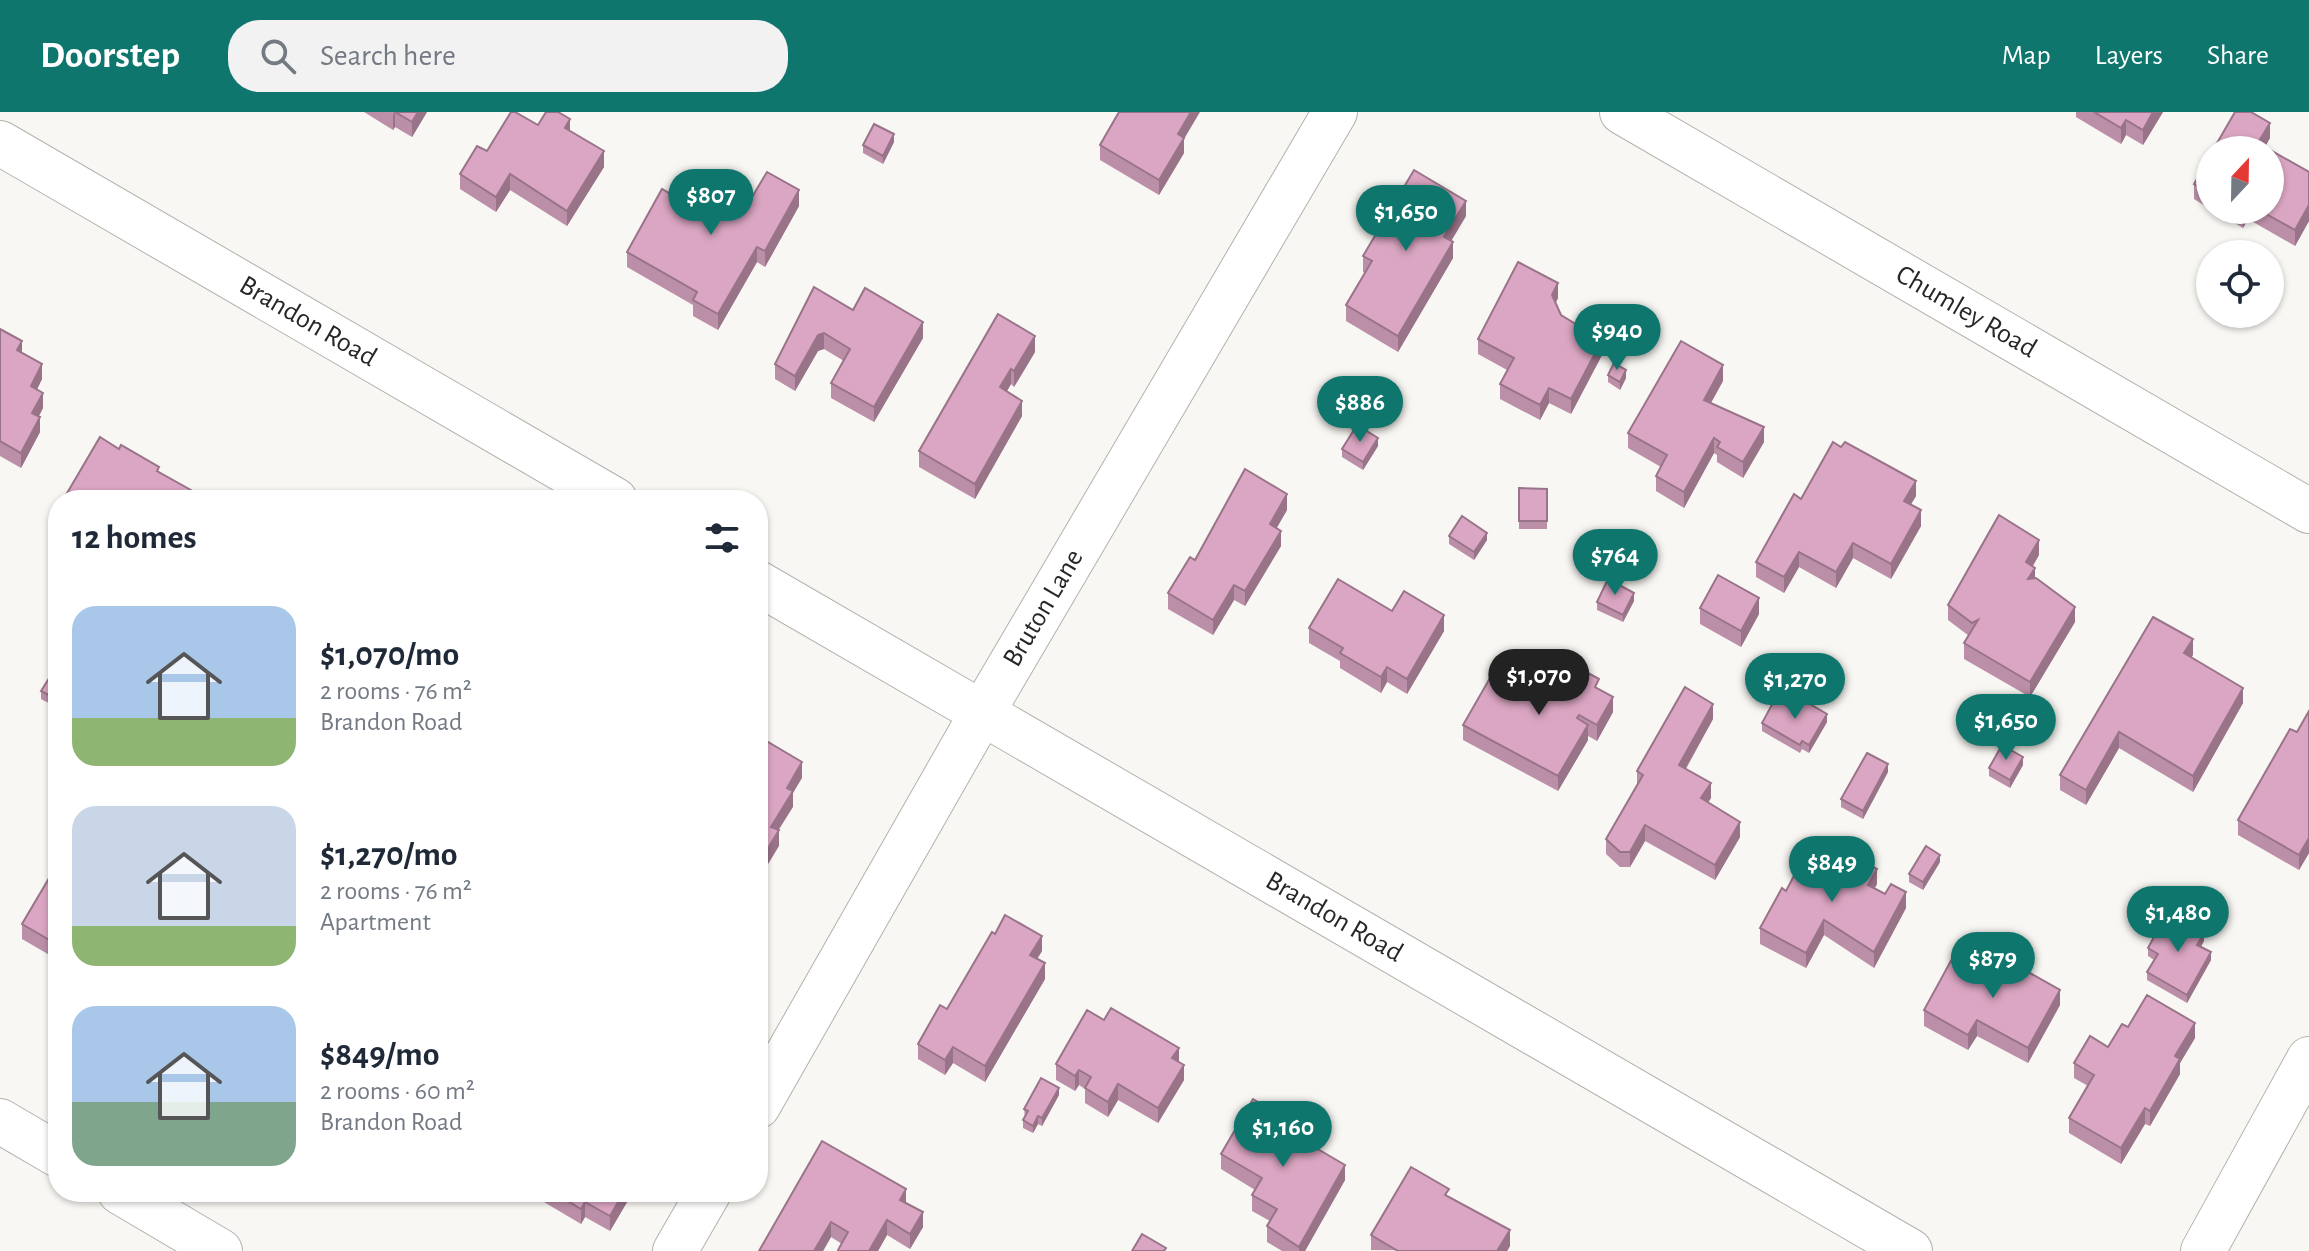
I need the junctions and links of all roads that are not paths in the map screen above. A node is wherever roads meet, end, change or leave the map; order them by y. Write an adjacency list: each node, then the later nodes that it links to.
1 (1335, 112): 7 (street, Bruton Lane)
2 (1622, 112): 5 (street, Chumley Road)
3 (0, 143): 4 (street, Brandon Road)
4 (598, 490)
5 (2309, 511)
6 (768, 589): 7 (street, Brandon Road)
7 (982, 713): 9 (street, Bruton Lane); 16 (street, Brandon Road)
8 (2309, 1059): 17 (street)
9 (768, 1088)
10 (0, 1121): 11 (street)
11 (48, 1149)
12 (137, 1202): 14 (street)
13 (703, 1202): 15 (street)
14 (220, 1251)
15 (675, 1251)
16 (1910, 1251)
17 (2203, 1251)

